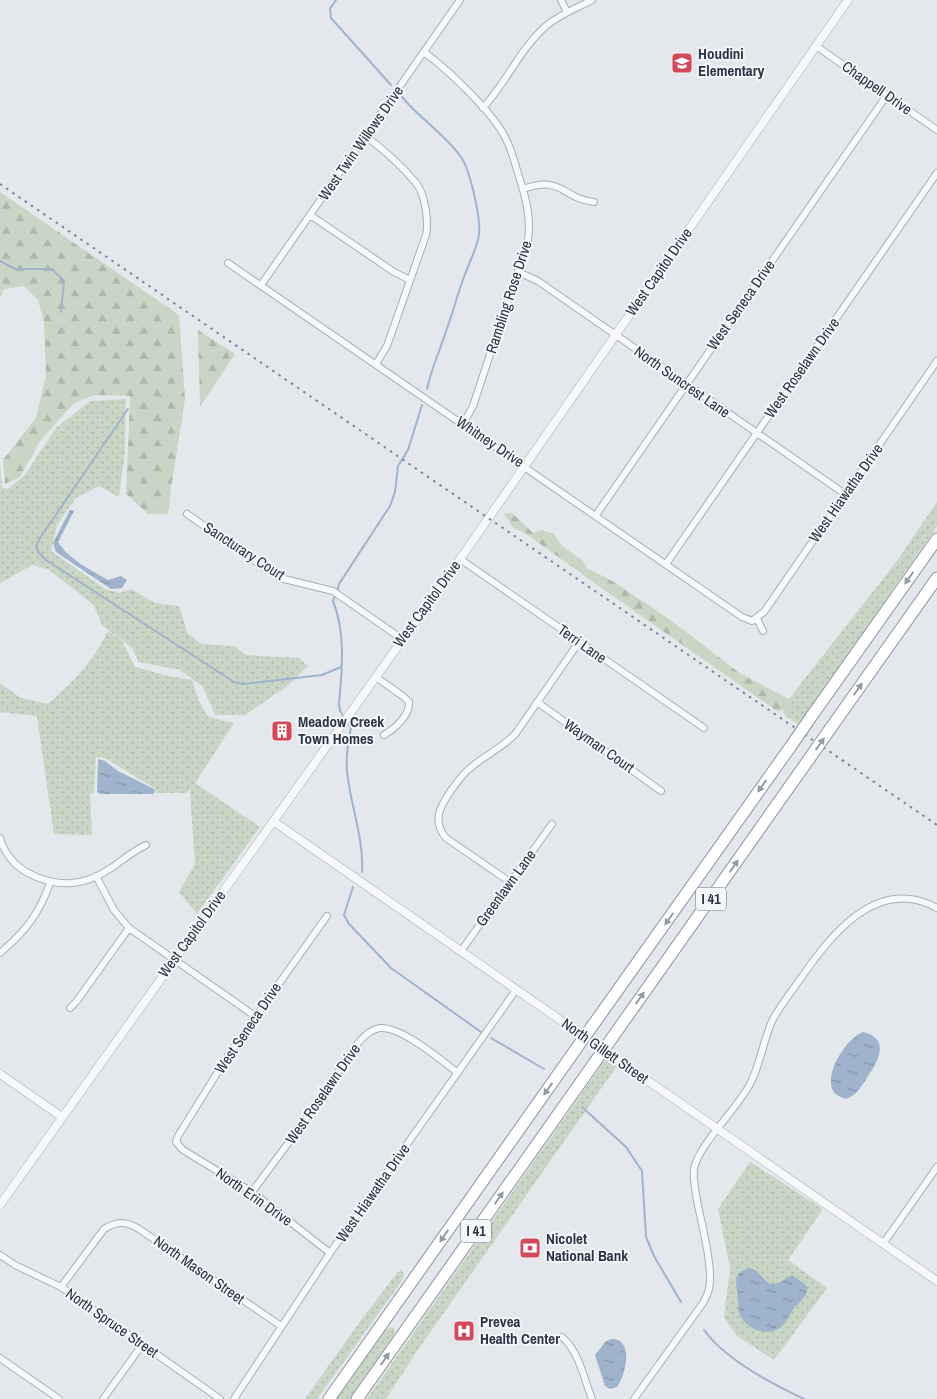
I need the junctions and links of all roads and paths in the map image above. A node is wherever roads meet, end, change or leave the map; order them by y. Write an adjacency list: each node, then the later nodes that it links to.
1 (460, 0): 7 (street, West Twin Willows Drive)
2 (561, 0): 5 (street)
3 (592, 0): 5 (street)
4 (848, 0): 6 (street, West Capitol Drive)
5 (568, 12): 9 (street)
6 (816, 46): 8 (street, Chappell Drive); 20 (street, West Capitol Drive)
7 (424, 52): 9 (street, Rambling Rose Drive); 11 (street, West Twin Willows Drive)
8 (887, 95): 10 (street, Chappell Drive); 23 (street, West Seneca Drive)
9 (483, 108): 13 (street, Rambling Rose Drive)
10 (937, 130)
11 (365, 136): 15 (street, West Twin Willows Drive); 18 (street)
12 (937, 173): 25 (street, West Roselawn Drive)
13 (523, 189): 14 (street); 17 (street, Rambling Rose Drive)
14 (594, 202)
15 (310, 215): 18 (street); 19 (street, West Twin Willows Drive)
16 (228, 263): 19 (street, Whitney Drive)
17 (518, 272): 20 (street, North Suncrest Lane); 24 (street, Rambling Rose Drive)
18 (410, 280): 22 (street)
19 (261, 285): 22 (street, Whitney Drive)
20 (615, 335): 23 (street, North Suncrest Lane); 26 (street, West Capitol Drive)
21 (937, 362): 27 (street, West Hiawatha Drive)
22 (376, 364): 24 (street, Whitney Drive)
23 (686, 385): 25 (street, North Suncrest Lane); 29 (street, West Seneca Drive)
24 (463, 424): 26 (street, Whitney Drive)
25 (756, 434): 27 (street, North Suncrest Lane); 32 (street, West Roselawn Drive)
26 (525, 466): 29 (street, Whitney Drive); 31 (street, West Capitol Drive)
27 (845, 494): 34 (street, West Hiawatha Drive)
28 (187, 514): 36 (street, Sancturary Court)
29 (596, 515): 32 (street, Whitney Drive)
30 (937, 539): 80 (highway, I 41, one-way to 80, bridge)
31 (460, 559): 36 (street, West Capitol Drive); 37 (street, Terri Lane)
32 (666, 564): 34 (street, Whitney Drive)
33 (937, 578): 81 (highway, I 41, one-way to 33, bridge)
34 (755, 620): 35 (street)
35 (763, 631)
36 (402, 639): 38 (street, West Capitol Drive)
37 (579, 642): 39 (street); 40 (street, Terri Lane)
38 (376, 676): 41 (street); 43 (street, West Capitol Drive)
39 (537, 702): 42 (street, Wayman Court); 48 (street)
40 (704, 728)
41 (384, 735)
42 (661, 791)
43 (273, 821): 53 (street, North Gillett Street); 55 (street, West Capitol Drive)
44 (552, 824): 48 (street, Greenlawn Lane)
45 (0, 841): 49 (street)
46 (146, 845): 47 (street)
47 (96, 876): 49 (street); 52 (street)
48 (510, 882): 53 (street, Greenlawn Lane)
49 (50, 883): 54 (street)
50 (937, 908): 62 (street)
51 (327, 916): 58 (street, West Seneca Drive)
52 (129, 928): 55 (street); 57 (street)
53 (461, 951): 56 (street, North Gillett Street)
54 (0, 953)
55 (174, 960): 58 (street); 61 (street, West Capitol Drive)
56 (516, 990): 59 (street, West Hiawatha Drive); 62 (street, North Gillett Street)
57 (70, 1008)
58 (255, 1016): 63 (street, West Seneca Drive)
59 (458, 1073): 65 (street, West Roselawn Drive); 68 (street, West Hiawatha Drive)
60 (0, 1074): 61 (street)
61 (62, 1118): 66 (street, West Capitol Drive)
62 (718, 1130): 67 (street, North Gillett Street); 83 (street)
63 (177, 1144): 65 (street, North Erin Drive)
64 (937, 1167): 67 (street)
65 (252, 1192): 68 (street, North Erin Drive)
66 (0, 1204)
67 (883, 1244): 70 (street, North Gillett Street)
68 (330, 1253): 72 (street, West Hiawatha Drive)
69 (0, 1255): 71 (street, North Spruce Street)
70 (937, 1281)
71 (61, 1287): 72 (street, North Mason Street); 74 (street, North Spruce Street)
72 (281, 1326): 79 (street, West Hiawatha Drive)
73 (562, 1337): 82 (street)
74 (142, 1345): 77 (street); 78 (street, North Spruce Street)
75 (0, 1358): 76 (street)
76 (59, 1399)
77 (103, 1399)
78 (220, 1399)
79 (234, 1399)
80 (329, 1399)
81 (357, 1399)
82 (592, 1399)
83 (634, 1399)

